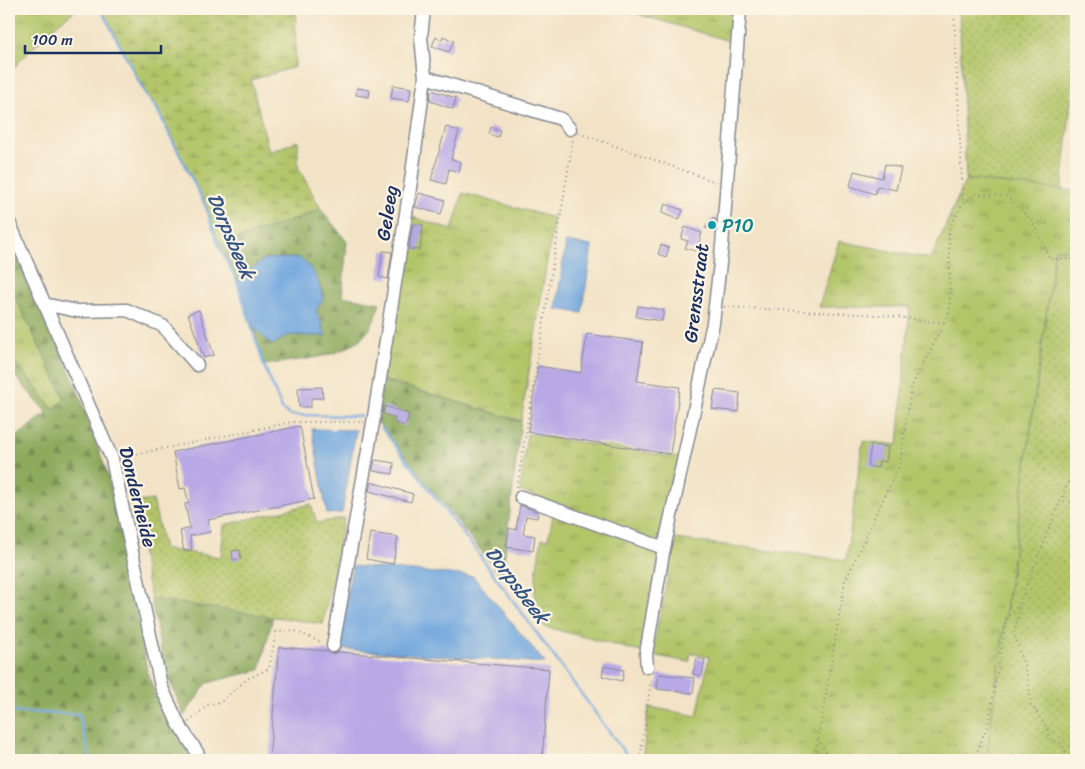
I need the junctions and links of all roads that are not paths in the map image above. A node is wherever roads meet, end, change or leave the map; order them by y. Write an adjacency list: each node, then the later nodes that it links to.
1 (424, 9): 3 (street, Geleeg)
2 (740, 9): 11 (street, Grensstraat)
3 (425, 78): 4 (street); 12 (street, Geleeg)
4 (570, 129)
5 (9, 222): 6 (street, Donderheide)
6 (20, 248): 7 (street); 8 (street, Donderheide)
7 (9, 256)
8 (44, 304): 9 (street); 14 (street, Donderheide)
9 (197, 365)
10 (521, 497): 11 (street)
11 (664, 548): 13 (street, Grensstraat)
12 (333, 646)
13 (647, 667)
14 (200, 760)

